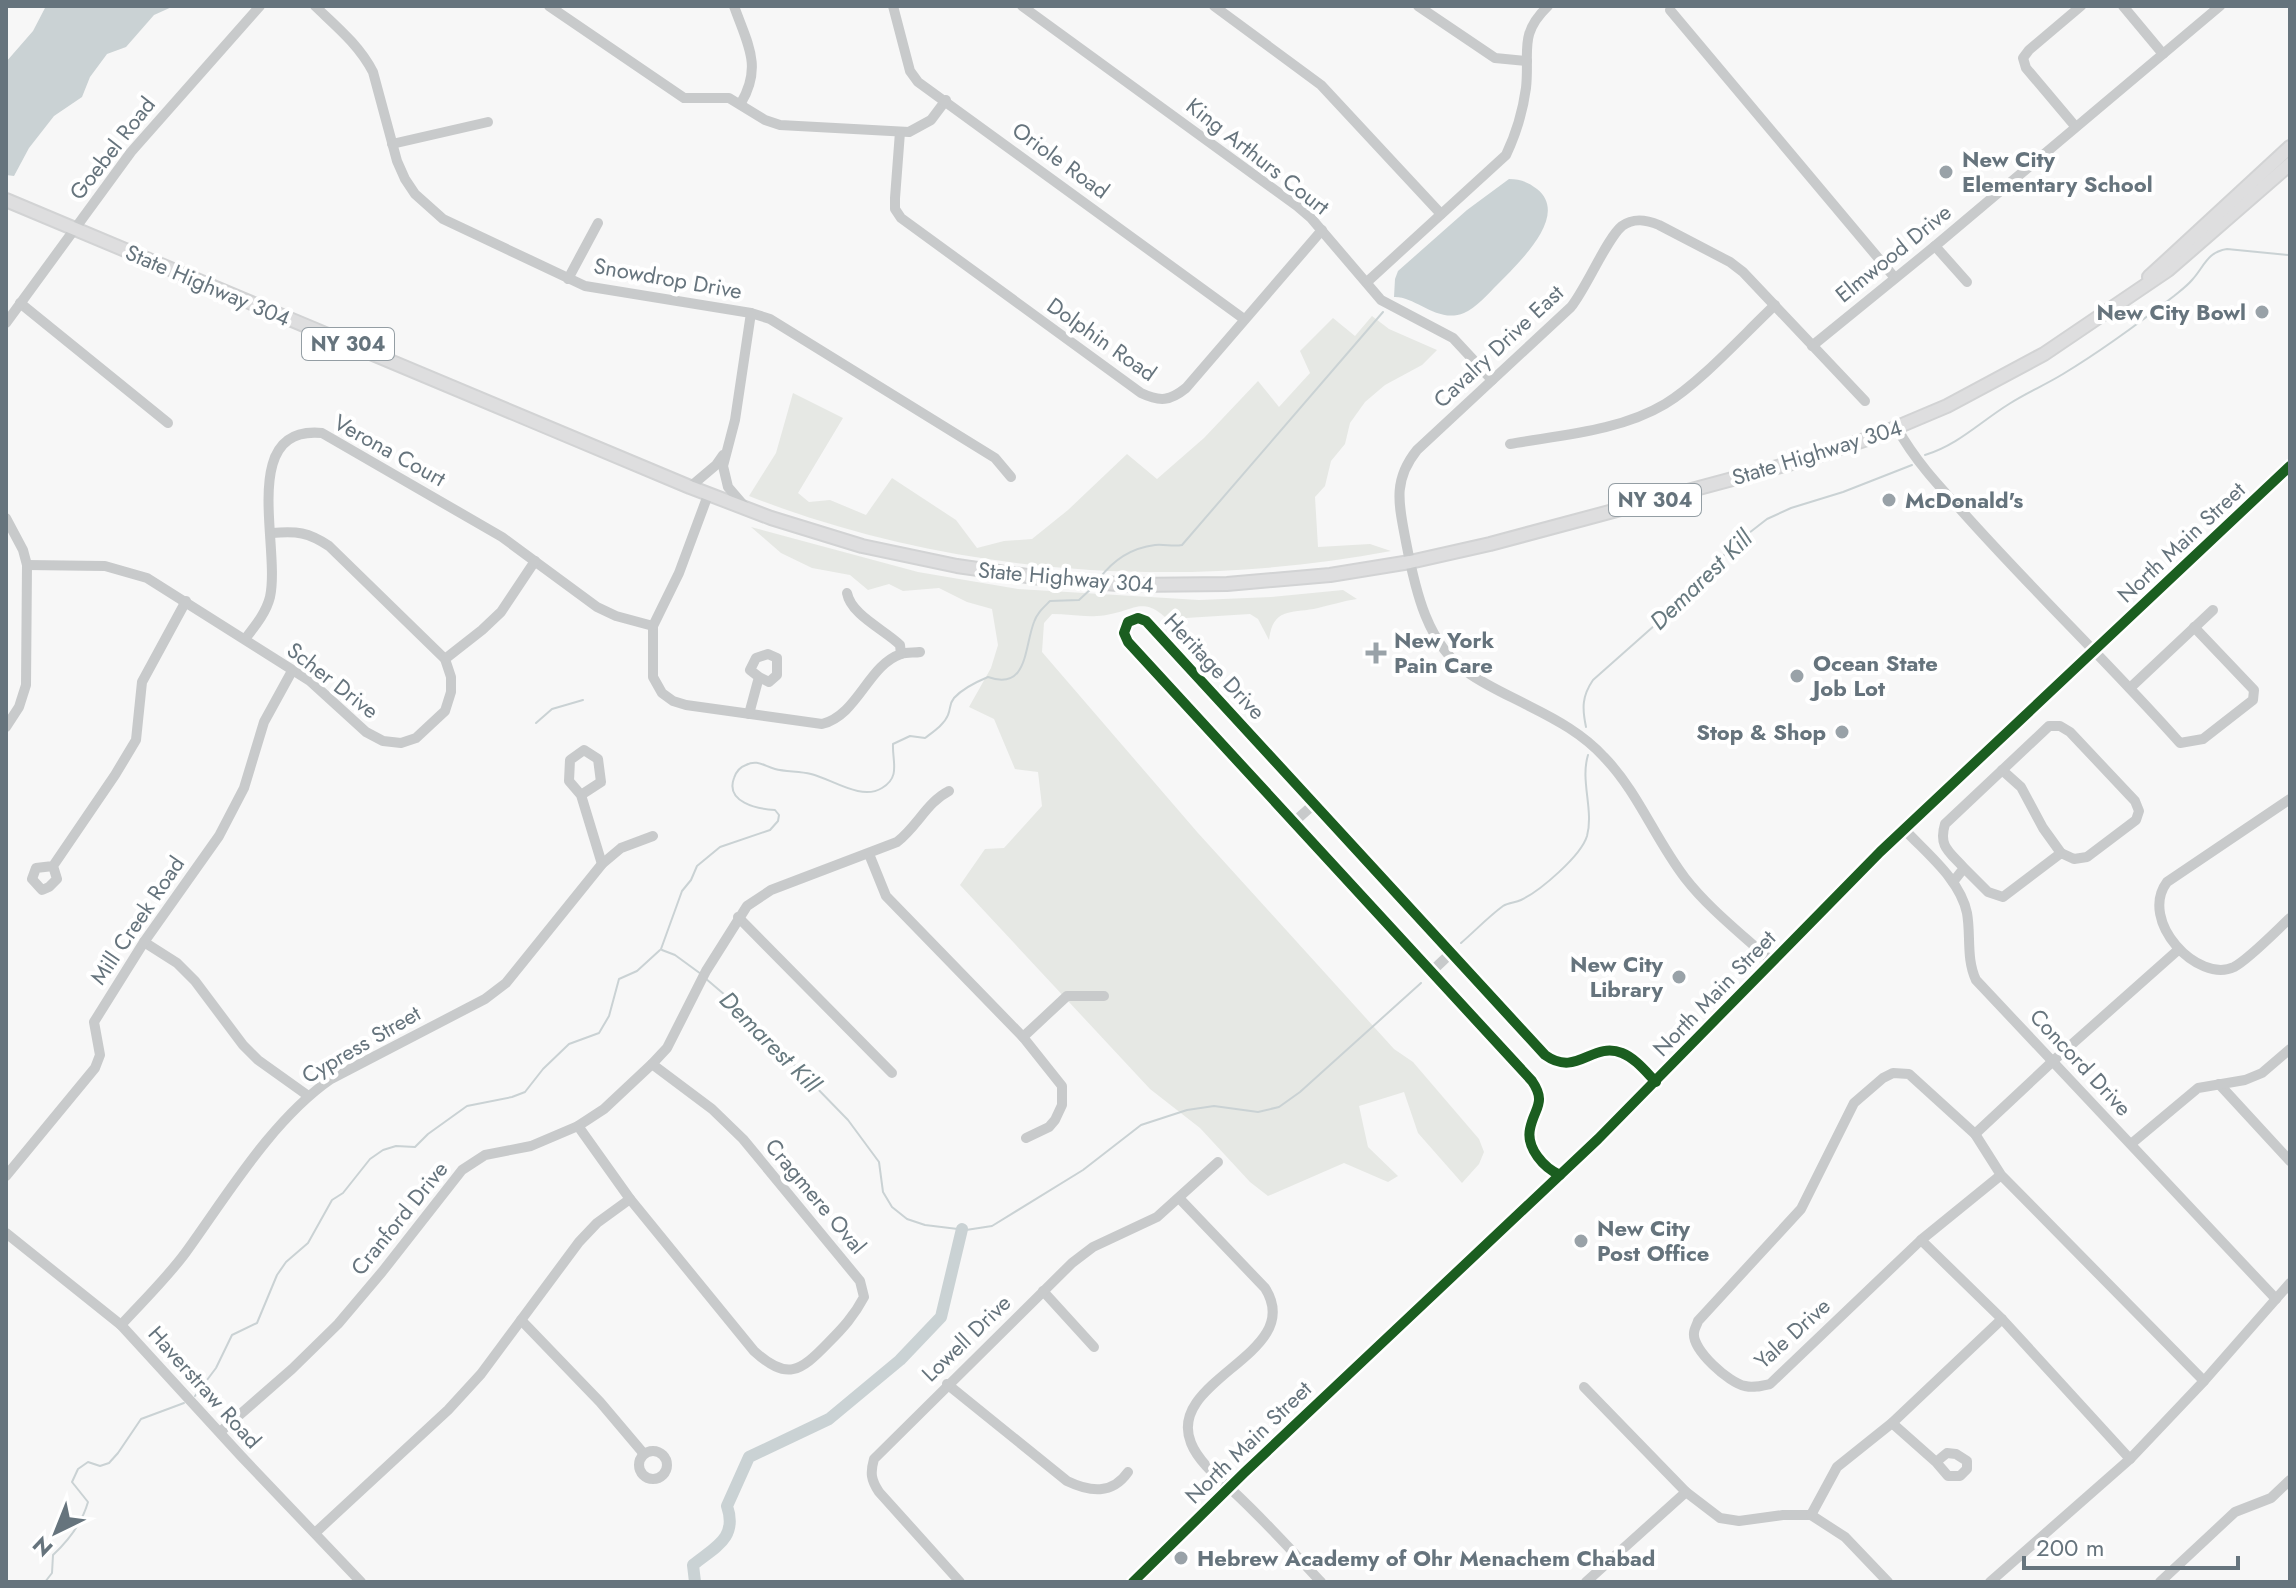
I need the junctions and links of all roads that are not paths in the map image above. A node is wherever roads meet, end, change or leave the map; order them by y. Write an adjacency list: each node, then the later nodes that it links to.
1 (260, 6): 27 (street, Goebel Road)
2 (315, 6): 21 (street, Snowdrop Drive)
3 (549, 6): 17 (street)
4 (734, 6): 17 (street)
5 (893, 6): 16 (street, Oriole Road)
6 (1022, 6): 28 (street, King Arthurs Court)
7 (1214, 6): 25 (street)
8 (1418, 6): 15 (street)
9 (1548, 6): 15 (street)
10 (2081, 6): 19 (street)
11 (2123, 6): 14 (street)
12 (2220, 6): 14 (street, Elmwood Drive)
13 (1670, 10): 30 (street)
14 (2163, 54): 19 (street, Elmwood Drive)
15 (1527, 61): 25 (street)
16 (946, 100): 20 (street); 38 (street, Oriole Road)
17 (741, 103): 20 (street)
18 (488, 122): 21 (street)
19 (2075, 126): 29 (street, Elmwood Drive)
20 (900, 132): 38 (street, Dolphin Road)
21 (392, 144): 31 (street, Snowdrop Drive)
22 (2290, 147): 34 (main road, State Highway 304 / NY 304)
23 (2290, 164): 34 (main road, State Highway 304 / NY 304)
24 (6, 200): 27 (main road, State Highway 304 / NY 304)
25 (1441, 214): 32 (street)
26 (598, 223): 31 (street)
27 (75, 229): 35 (street, Goebel Road); 49 (main road, State Highway 304 / NY 304)
28 (1322, 230): 32 (street, King Arthurs Court); 38 (street, Dolphin Road)
29 (1935, 246): 30 (street, Elmwood Drive); 33 (street)
30 (1895, 278): 40 (street, Elmwood Drive)
31 (568, 279): 37 (street, Snowdrop Drive)
32 (1367, 282): 41 (street, King Arthurs Court)
33 (1967, 282)
34 (2138, 289): 44 (main road, State Highway 304 / NY 304)
35 (20, 303): 39 (street, Goebel Road); 43 (street)
36 (1775, 305): 40 (street, Cavalry Drive East); 41 (street, Cavalry Drive East); 45 (street)
37 (751, 313): 46 (street); 48 (street, Snowdrop Drive)
38 (1244, 319)
39 (6, 323)
40 (1812, 346): 42 (street, Cavalry Drive East)
41 (1492, 380): 55 (street, Cavalry Drive East)
42 (1865, 401)
43 (168, 423)
44 (1897, 428): 55 (main road, State Highway 304 / NY 304); 64 (street)
45 (1510, 444)
46 (726, 450): 49 (street); 51 (street)
47 (2290, 466): 64 (street, North Main Street)
48 (1011, 477)
49 (690, 487): 50 (main road, State Highway 304 / NY 304)
50 (708, 495): 51 (main road, State Highway 304 / NY 304); 60 (street)
51 (749, 511): 55 (main road, State Highway 304 / NY 304)
52 (6, 518): 56 (street)
53 (272, 533): 54 (street, Verona Court); 62 (street, Verona Court); 66 (street)
54 (535, 561): 60 (street, Verona Court); 66 (street)
55 (1410, 562): 91 (street, Cavalry Drive East)
56 (27, 565): 58 (street, Scher Drive); 71 (street)
57 (847, 593): 65 (street)
58 (186, 601): 62 (street, Scher Drive); 83 (street)
59 (2213, 610): 61 (street)
60 (653, 626): 70 (street)
61 (2194, 627): 69 (street); 69 (street)
62 (245, 639): 67 (street, Scher Drive)
63 (920, 652): 65 (street)
64 (2094, 652): 69 (street); 78 (street, North Main Street)
65 (901, 654): 70 (street)
66 (445, 659): 67 (street, Scher Drive)
67 (292, 671): 88 (street, Mill Creek Road)
68 (759, 677): 70 (street)
69 (2130, 688)
70 (749, 714)
71 (6, 727)
72 (2002, 770): 80 (street); 80 (street); 84 (street)
73 (949, 791): 81 (street, Cranford Drive)
74 (581, 795): 82 (street)
75 (2290, 799): 89 (street)
76 (1314, 804): 77 (street); 77 (street, Heritage Drive); 90 (street, Heritage Drive)
77 (1294, 822): 92 (street, Heritage Drive)
78 (1904, 829): 85 (street, Concord Drive); 91 (street, North Main Street)
79 (653, 836): 82 (street, Cypress Street)
80 (2061, 853): 84 (street)
81 (869, 854): 86 (street, Cranford Drive); 94 (street)
82 (602, 864): 101 (street, Cypress Street)
83 (53, 866)
84 (1964, 868): 85 (street)
85 (1953, 882): 96 (street, Concord Drive)
86 (738, 917): 97 (street, Cranford Drive); 98 (street)
87 (2290, 918): 89 (street)
88 (144, 942): 101 (street); 110 (street, Mill Creek Road)
89 (2178, 950): 96 (street)
90 (1451, 953): 92 (street); 99 (street, Heritage Drive)
91 (1772, 962): 99 (street, North Main Street)
92 (1432, 971): 108 (street, Heritage Drive)
93 (1104, 996): 94 (street)
94 (1023, 1037): 104 (street)
95 (2290, 1049): 100 (street)
96 (2053, 1061): 103 (street); 105 (street, Concord Drive)
97 (652, 1064): 102 (street, Cranford Drive); 112 (street, Cragmere Oval)
98 (892, 1073)
99 (1656, 1082): 108 (street, North Main Street)
100 (2219, 1084): 105 (street); 106 (street)
101 (307, 1095): 120 (street, Cypress Street)
102 (578, 1126): 112 (street, Cragmere Oval); 126 (street, Cranford Drive)
103 (1975, 1134): 109 (street); 114 (street, Yale Drive)
104 (1026, 1138)
105 (2131, 1144): 117 (street, Concord Drive)
106 (2290, 1161)
107 (1218, 1162): 111 (street, Lowell Drive)
108 (1560, 1175): 132 (street, North Main Street)
109 (2001, 1175): 114 (street, Yale Drive); 122 (street)
110 (6, 1176)
111 (1179, 1198): 116 (street, Lowell Drive); 132 (street)
112 (630, 1199): 119 (street)
113 (6, 1233): 120 (street, Haverstraw Road)
114 (1921, 1240): 118 (street)
115 (2290, 1283): 117 (street)
116 (1043, 1291): 121 (street); 123 (street, Lowell Drive)
117 (2276, 1299): 122 (street)
118 (2002, 1319): 125 (street); 128 (street)
119 (521, 1320): 127 (street); 135 (street)
120 (121, 1325): 126 (street, Haverstraw Road)
121 (1094, 1347)
122 (2204, 1381): 128 (street)
123 (947, 1384): 130 (street); 137 (street, Lowell Drive)
124 (1584, 1387): 133 (street)
125 (1892, 1423): 129 (street); 134 (street)
126 (220, 1432): 135 (street, Haverstraw Road)
127 (644, 1454)
128 (2130, 1459): 142 (street)
129 (1936, 1462)
130 (1128, 1472)
131 (2290, 1480): 143 (street)
132 (1229, 1488): 138 (street, North Main Street); 139 (street)
133 (1686, 1492): 134 (street); 140 (street)
134 (1811, 1515): 141 (street)
135 (315, 1533): 136 (street, Haverstraw Road)
136 (357, 1581)
137 (960, 1582)
138 (1133, 1582)
139 (1321, 1582)
140 (1586, 1582)
141 (1888, 1582)
142 (1990, 1582)
143 (2160, 1582)

